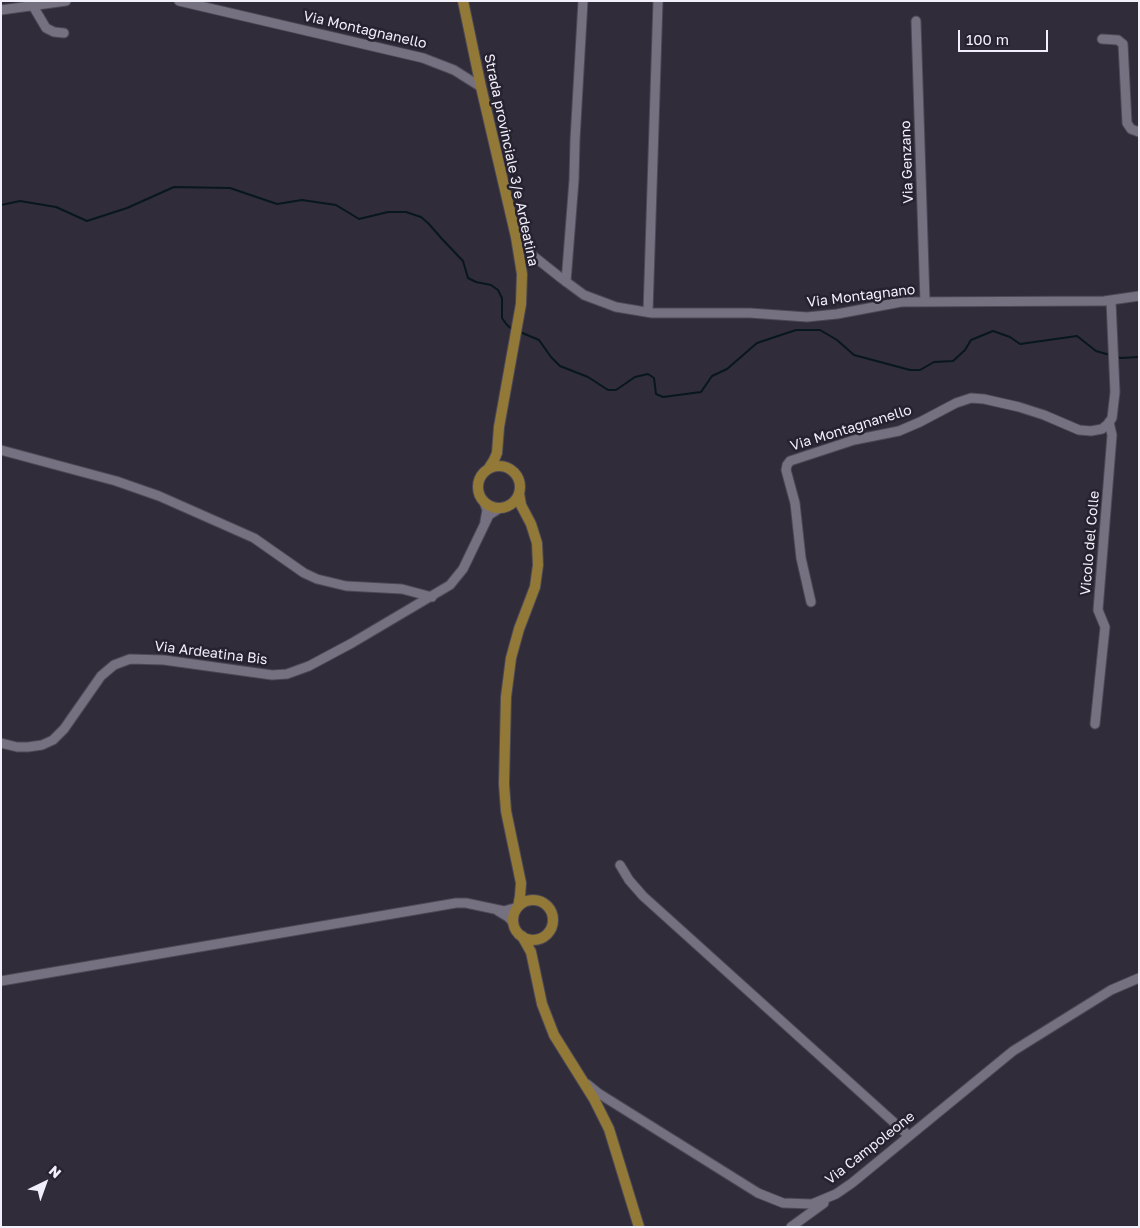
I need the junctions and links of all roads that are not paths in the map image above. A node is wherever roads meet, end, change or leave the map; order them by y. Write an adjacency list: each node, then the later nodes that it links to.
1 (66, 1): 6 (street)
2 (179, 1): 11 (street, Via Montagnanello)
3 (463, 1): 11 (main road, Strada provinciale 3/e Ardeatina)
4 (583, 1): 14 (street)
5 (658, 1): 18 (street)
6 (33, 6): 7 (street); 9 (street)
7 (1, 10)
8 (916, 21): 17 (street, Via Genzano)
9 (64, 33)
10 (1102, 38): 12 (street)
11 (481, 86): 13 (main road, Strada provinciale 3/e Ardeatina)
12 (1139, 132)
13 (517, 242): 14 (street, Via Montagnano); 20 (main road, Strada provinciale 3/e Ardeatina)
14 (566, 282): 18 (street, Via Montagnano)
15 (1139, 296): 16 (street, Via Montagnano)
16 (1111, 300): 17 (street, Via Montagnano); 19 (street)
17 (926, 302): 18 (street, Via Montagnano)
18 (648, 312)
19 (1109, 422): 30 (street, Via Montagnanello); 31 (street, Vicolo del Colle)
20 (498, 443): 22 (main road, Strada provinciale 3/e Ardeatina); 23 (main road)
21 (1, 450): 29 (street)
22 (489, 468): 23 (main road); 25 (main road)
23 (510, 468): 24 (main road)
24 (519, 493): 26 (main road); 27 (main road)
25 (484, 502): 26 (main road); 28 (street, Via Ardeatina Bis)
26 (504, 507): 27 (main road); 28 (street, Via Ardeatina Bis)
27 (525, 513): 34 (main road)
28 (485, 521): 29 (street, Via Ardeatina Bis)
29 (432, 597): 32 (street, Via Ardeatina Bis)
30 (811, 602)
31 (1095, 724)
32 (1, 743)
33 (620, 865): 45 (street)
34 (520, 874): 35 (main road); 36 (main road)
35 (538, 900): 36 (main road); 40 (main road)
36 (518, 907): 37 (street); 38 (main road)
37 (495, 910): 38 (street); 43 (street)
38 (513, 922): 39 (main road)
39 (522, 936): 40 (main road); 41 (main road)
40 (541, 938): 41 (main road)
41 (534, 965): 44 (main road)
42 (1139, 978): 45 (street, Via Campoleone)
43 (1, 981)
44 (581, 1078): 46 (street, Via Campoleone); 47 (main road)
45 (909, 1136): 46 (street, Via Campoleone)
46 (836, 1194): 48 (street)
47 (639, 1227)
48 (791, 1227)

